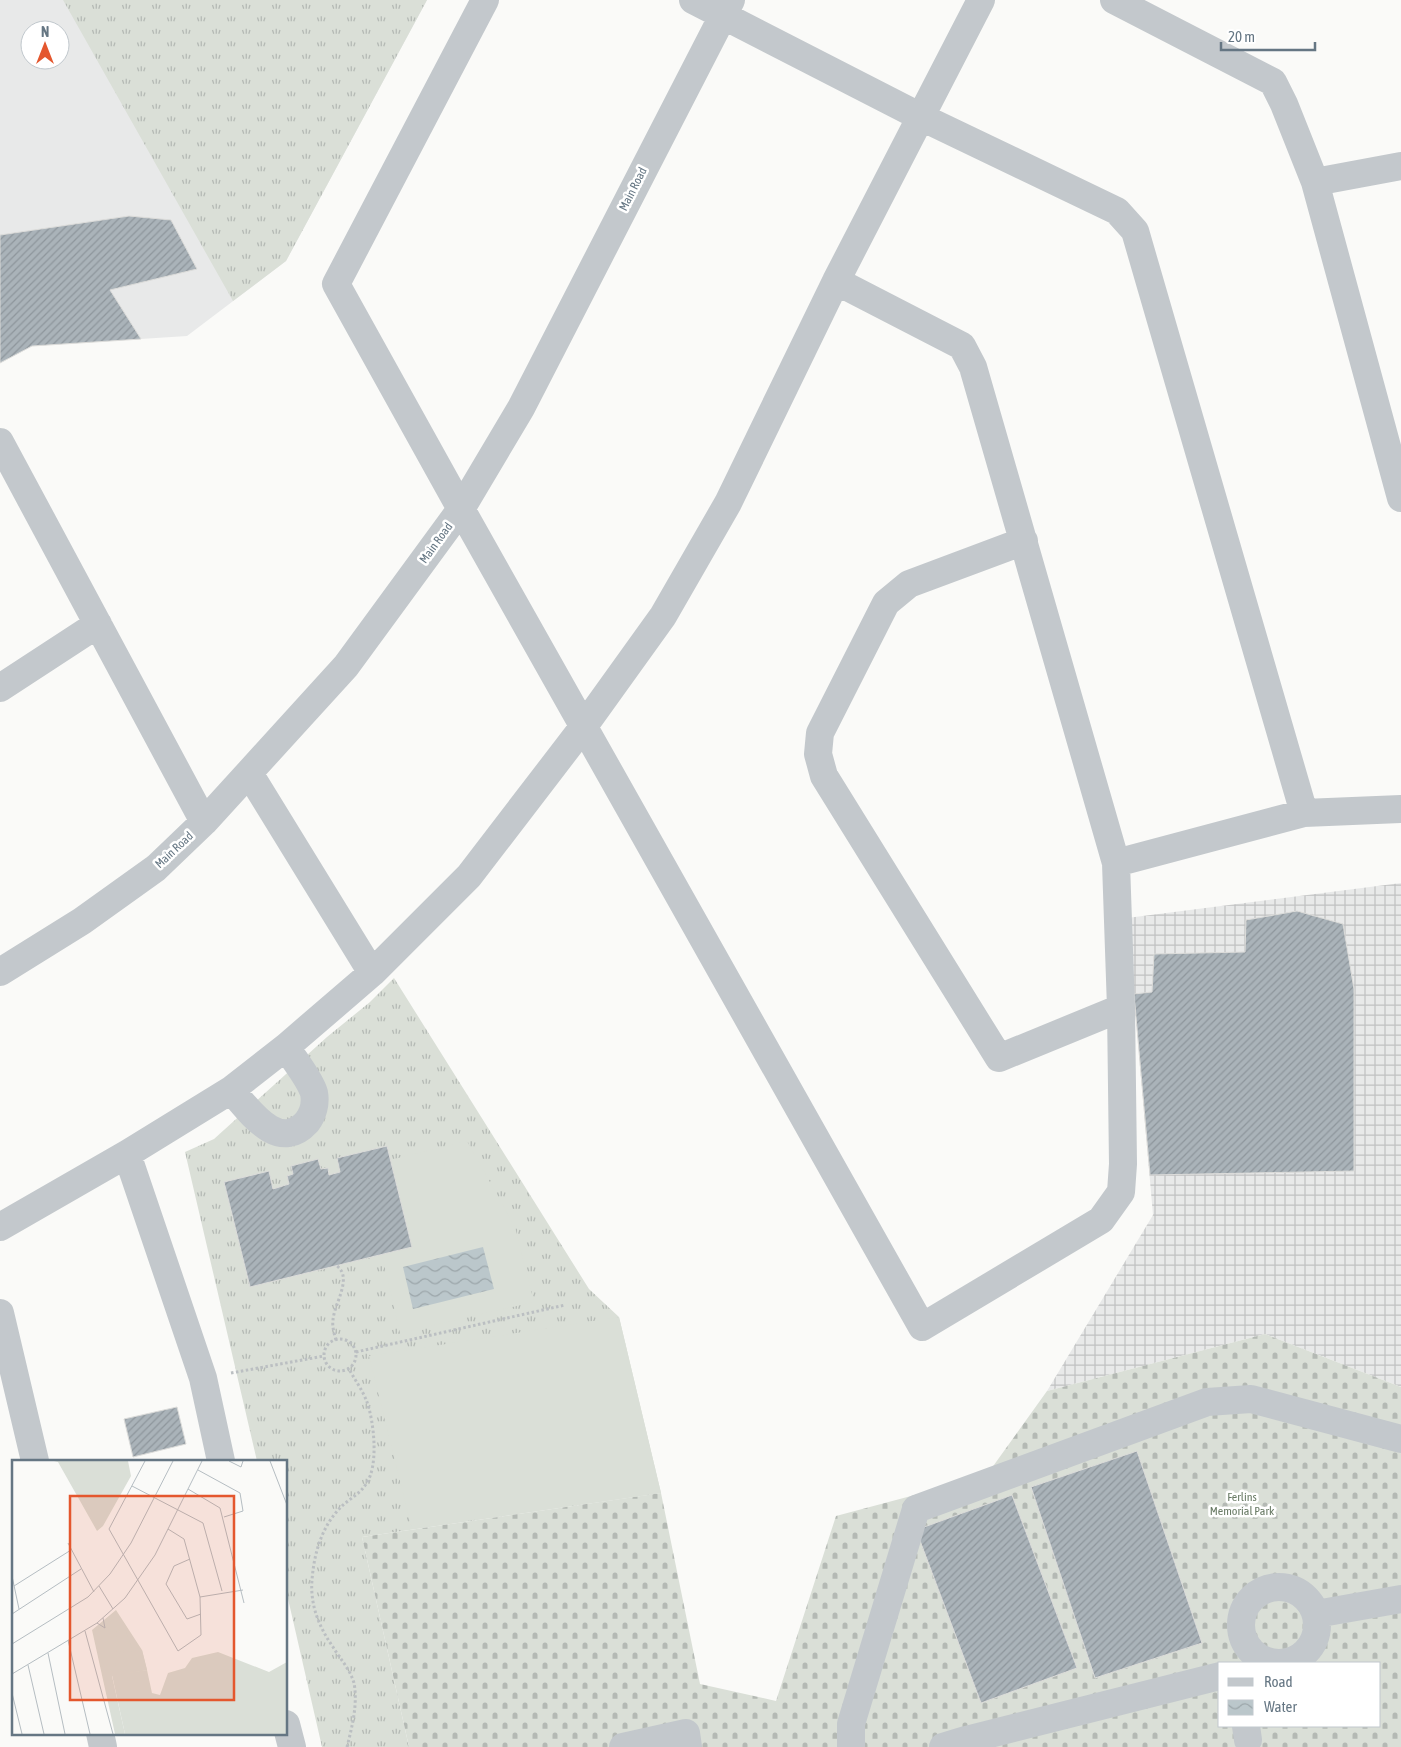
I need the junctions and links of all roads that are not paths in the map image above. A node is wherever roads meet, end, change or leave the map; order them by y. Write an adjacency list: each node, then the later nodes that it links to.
1 (485, 0): 12 (street)
2 (693, 0): 5 (street)
3 (981, 0): 6 (street)
4 (1114, 0): 8 (street)
5 (727, 7): 6 (street); 12 (street, Main Road)
6 (921, 117): 9 (street); 19 (street)
7 (1401, 166): 8 (street)
8 (1315, 182): 11 (street)
9 (836, 281): 13 (street); 16 (street)
10 (3, 457): 14 (street)
11 (1401, 498)
12 (461, 508): 16 (street); 17 (street, Main Road)
13 (1024, 541): 21 (street); 24 (street)
14 (98, 624): 15 (street); 20 (street)
15 (0, 688)
16 (584, 726): 23 (street); 24 (street)
17 (249, 773): 20 (street, Main Road); 23 (street)
18 (1401, 809): 19 (street)
19 (1304, 814): 21 (street)
20 (204, 822): 22 (street, Main Road)
21 (1116, 863): 24 (street)
22 (0, 972)
23 (372, 973): 25 (street)
24 (1121, 1008)
25 (286, 1047): 26 (street); 26 (street)
26 (231, 1090): 27 (street)
27 (127, 1154): 28 (street); 32 (street)
28 (0, 1227)
29 (0, 1313): 31 (street)
30 (1401, 1439): 45 (street)
31 (35, 1460)
32 (222, 1460)
33 (1401, 1599): 34 (street)
34 (1316, 1614): 35 (street); 37 (street)
35 (1248, 1658): 36 (street)
36 (1270, 1662)
37 (1290, 1662)
38 (1218, 1677): 46 (street)
39 (288, 1732): 42 (street)
40 (100, 1734): 41 (street)
41 (103, 1747)
42 (292, 1747)
43 (623, 1747): 44 (street)
44 (688, 1747)
45 (851, 1747)
46 (943, 1747)

